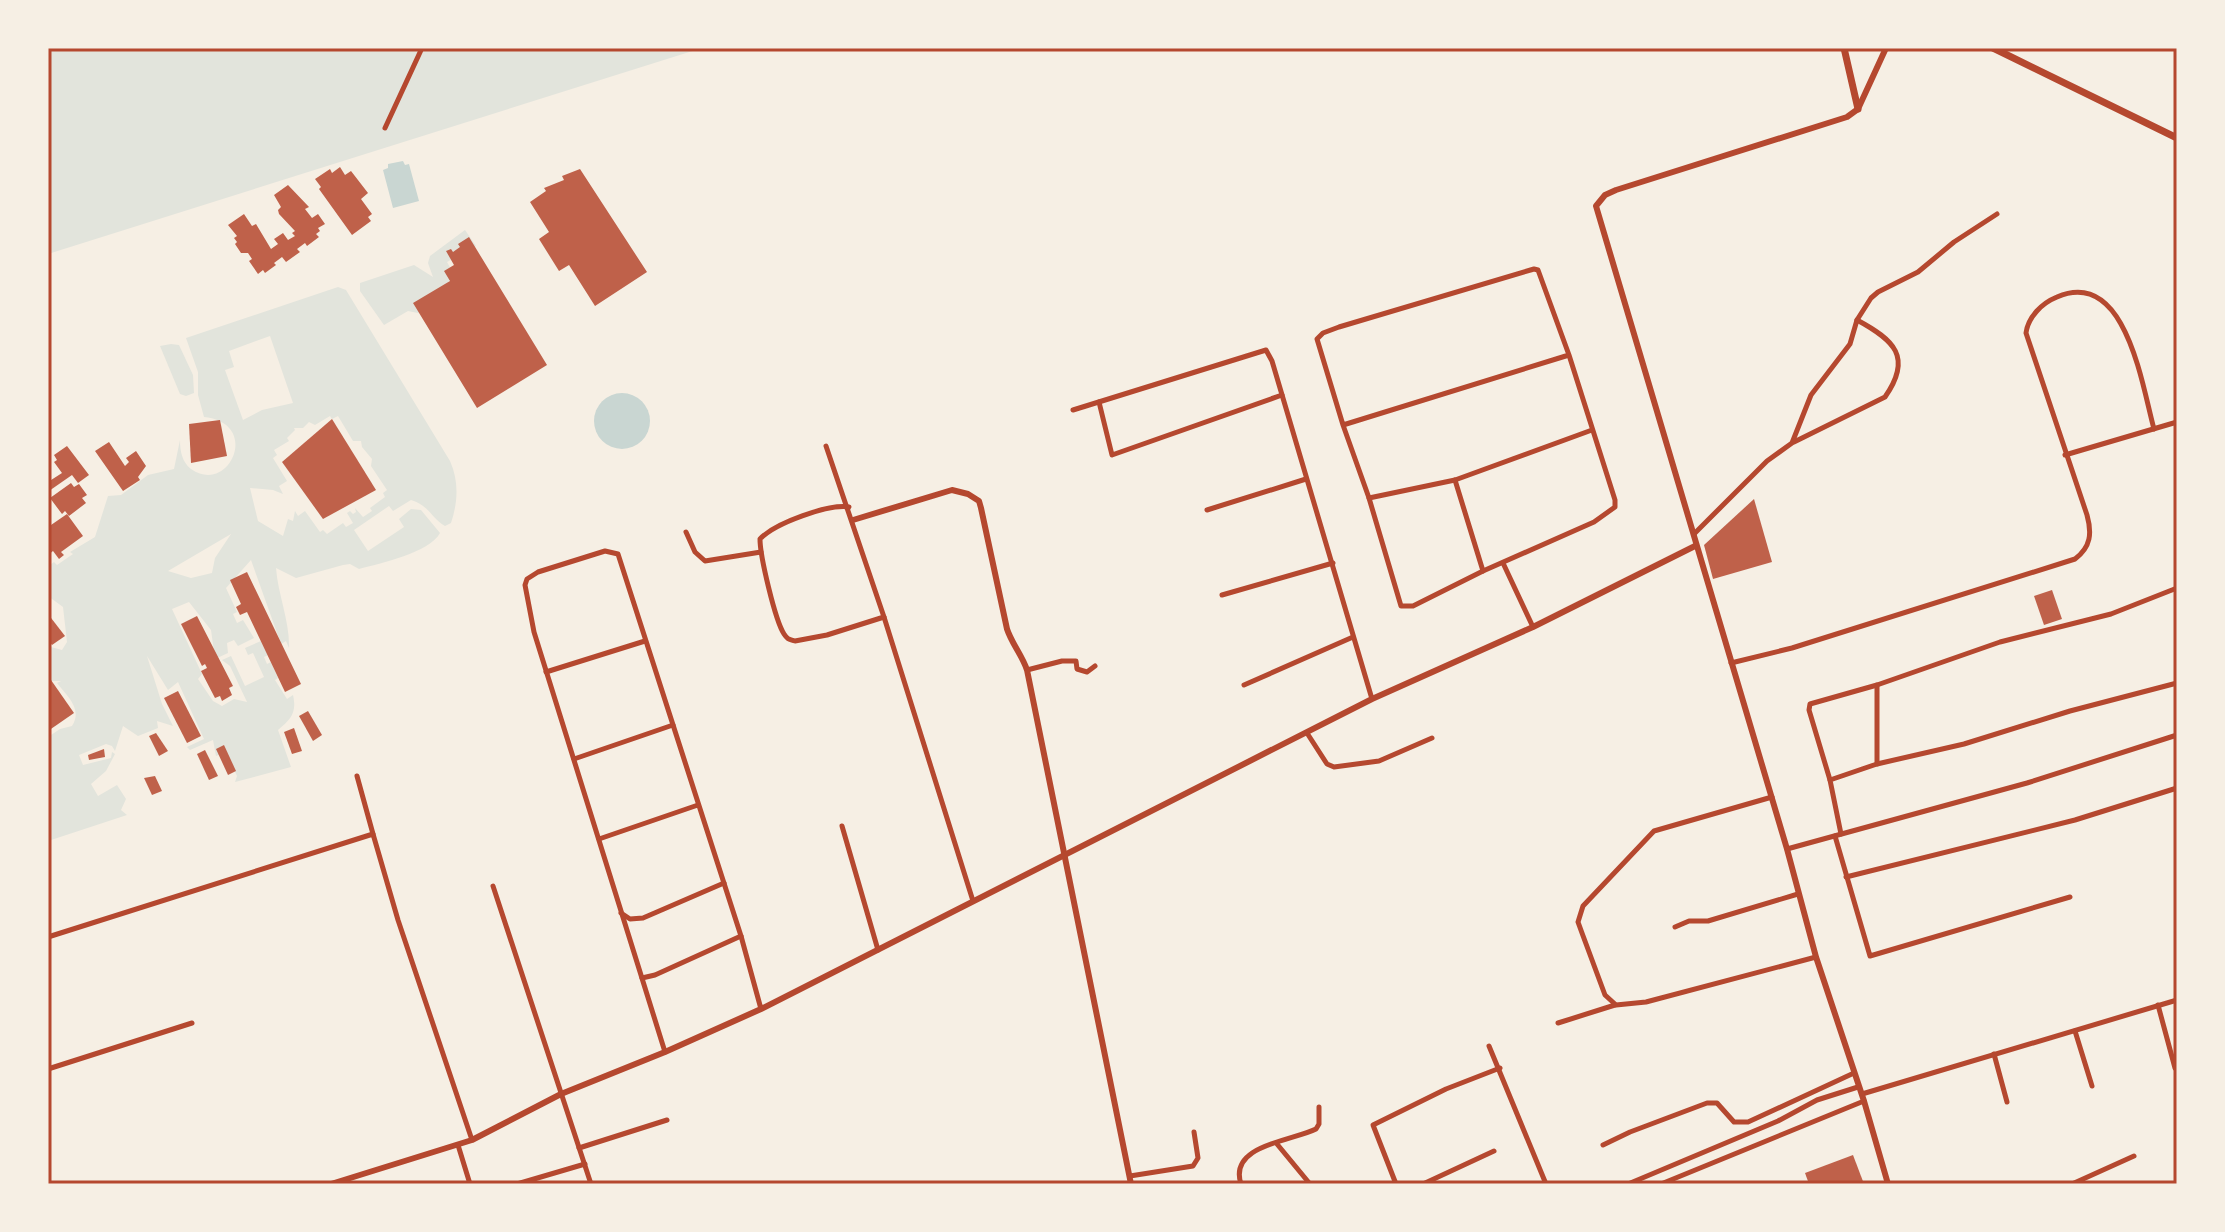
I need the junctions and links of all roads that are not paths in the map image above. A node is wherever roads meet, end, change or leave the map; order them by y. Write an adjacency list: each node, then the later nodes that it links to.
1 (422, 48): 6 (street)
2 (1844, 48): 5 (main road)
3 (1886, 48): 5 (street)
4 (1993, 48): 7 (main road)
5 (1858, 109): 28 (street)
6 (385, 128)
7 (2177, 138)
8 (1997, 214): 9 (street)
9 (1857, 320): 18 (street); 18 (street)
10 (1569, 355): 15 (street); 15 (street); 17 (street)
11 (1282, 395): 12 (street); 12 (street); 21 (street)
12 (1099, 402): 13 (street)
13 (1073, 410)
14 (2177, 422): 16 (street)
15 (1343, 425): 23 (street)
16 (2154, 429): 20 (street); 20 (street)
17 (1592, 430): 22 (street); 32 (street)
18 (1792, 443): 28 (street)
19 (826, 446): 24 (street)
20 (2065, 455): 40 (street)
21 (1306, 479): 25 (street); 31 (street)
22 (1455, 480): 23 (street); 33 (street)
23 (1369, 498): 33 (street)
24 (849, 507): 26 (street); 30 (street)
25 (1207, 510)
26 (853, 520): 36 (street); 42 (street)
27 (686, 532): 30 (street)
28 (1693, 535): 29 (street)
29 (1695, 546): 37 (street); 40 (street)
30 (761, 552): 36 (street)
31 (1333, 563): 35 (street); 38 (street)
32 (1503, 563): 33 (street); 37 (street)
33 (1483, 571)
34 (2177, 588): 46 (street)
35 (1222, 595)
36 (884, 617): 70 (street)
37 (1533, 627): 47 (street)
38 (1353, 637): 45 (street); 47 (street)
39 (645, 641): 43 (street); 43 (street); 48 (street)
40 (1731, 663): 57 (street)
41 (1095, 666): 42 (street)
42 (1027, 670): 64 (street)
43 (546, 672): 52 (street)
44 (2177, 683): 53 (street)
45 (1244, 685)
46 (1877, 685): 53 (street); 55 (street)
47 (1372, 699): 49 (street)
48 (673, 725): 52 (street); 58 (street)
49 (1307, 733): 51 (street); 64 (street)
50 (2177, 735): 61 (street)
51 (1432, 738)
52 (574, 759): 62 (street)
53 (1877, 764): 55 (street)
54 (357, 776): 60 (street)
55 (1830, 780): 61 (street)
56 (2177, 788): 65 (street)
57 (1772, 797): 63 (street); 79 (street)
58 (698, 805): 62 (street); 66 (street)
59 (842, 826): 75 (street)
60 (373, 834): 74 (street); 100 (street)
61 (1838, 835): 63 (street); 65 (street)
62 (599, 839): 71 (street)
63 (1787, 849): 68 (street)
64 (1065, 857): 70 (street); 108 (street)
65 (1846, 877): 69 (street)
66 (724, 883): 71 (street); 73 (street)
67 (493, 886): 94 (street)
68 (1798, 894): 72 (street); 76 (street)
69 (2070, 897)
70 (973, 901): 75 (street)
71 (620, 912): 77 (street)
72 (1675, 927)
73 (741, 936): 77 (street); 81 (street)
74 (48, 937)
75 (878, 950): 81 (street)
76 (1816, 957): 79 (street); 91 (street)
77 (642, 978): 86 (street)
78 (2177, 1000): 80 (street)
79 (1616, 1005): 83 (street)
80 (2158, 1005): 84 (street); 89 (street)
81 (761, 1009): 86 (street)
82 (192, 1023): 90 (street)
83 (1558, 1023)
84 (2075, 1031): 87 (street); 92 (street)
85 (1489, 1046): 88 (street)
86 (665, 1052): 94 (street)
87 (1994, 1054): 95 (street); 96 (street)
88 (1500, 1068): 115 (street); 117 (street)
89 (2175, 1068)
90 (48, 1069)
91 (1854, 1073): 93 (street); 103 (street)
92 (2092, 1086)
93 (1858, 1087): 95 (street); 118 (street)
94 (561, 1094): 100 (street); 104 (street)
95 (1863, 1098): 119 (street); 120 (street)
96 (2007, 1102)
97 (1319, 1107): 101 (street)
98 (667, 1120): 104 (street)
99 (1194, 1132): 108 (street)
100 (472, 1140): 102 (street)
101 (1277, 1144): 113 (street); 114 (street)
102 (458, 1145): 109 (street); 110 (street)
103 (1603, 1145)
104 (579, 1148): 107 (street)
105 (1494, 1151): 116 (street)
106 (2134, 1156): 121 (street)
107 (585, 1164): 111 (street); 112 (street)
108 (1131, 1180)
109 (331, 1184)
110 (470, 1184)
111 (517, 1184)
112 (591, 1184)
113 (1241, 1184)
114 (1310, 1184)
115 (1396, 1184)
116 (1423, 1184)
117 (1546, 1184)
118 (1628, 1184)
119 (1661, 1184)
120 (1888, 1184)
121 (2072, 1184)

